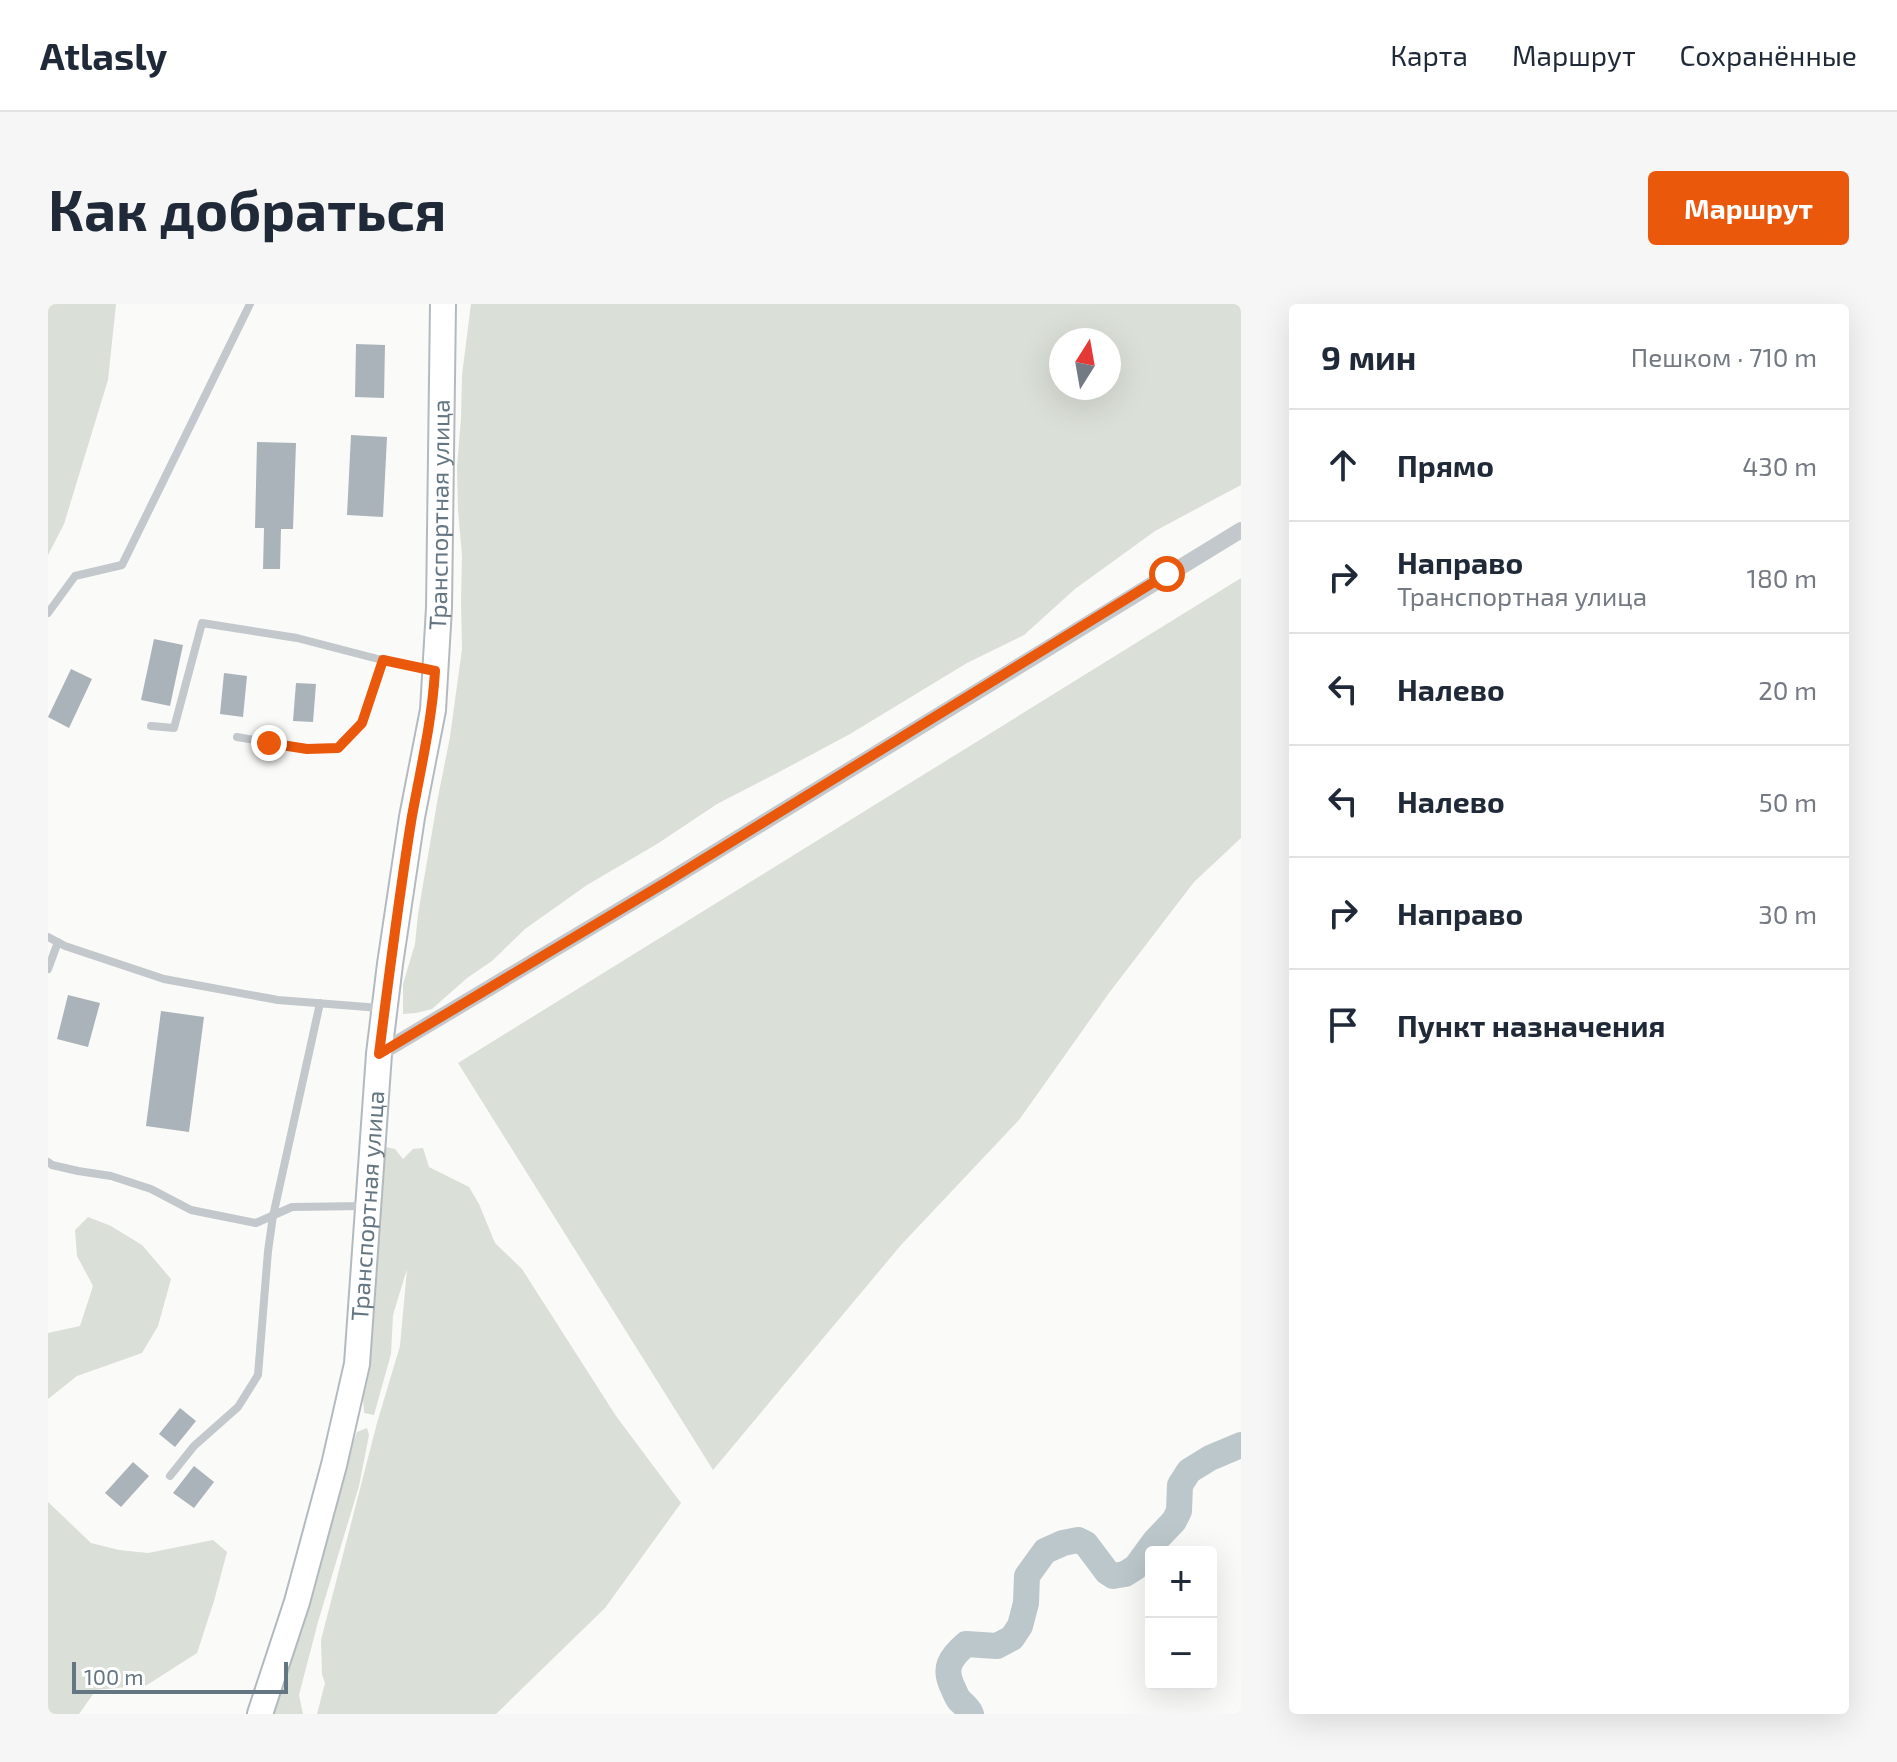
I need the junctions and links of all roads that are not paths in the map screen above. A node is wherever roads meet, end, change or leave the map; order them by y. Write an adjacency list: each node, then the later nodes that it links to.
1 (250, 304): 4 (lane)
2 (443, 304): 6 (main road, Транспортная улица)
3 (1241, 530): 14 (street)
4 (48, 613)
5 (383, 660): 6 (lane); 7 (lane); 8 (lane)
6 (435, 671): 13 (main road, Транспортная улица)
7 (151, 726)
8 (237, 737)
9 (48, 937): 10 (lane)
10 (58, 942): 11 (lane); 12 (lane)
11 (48, 969)
12 (320, 1003): 13 (lane); 17 (lane)
13 (385, 1008): 14 (main road, Транспортная улица)
14 (379, 1054): 16 (main road, Транспортная улица)
15 (48, 1162): 17 (lane)
16 (368, 1206): 17 (lane); 19 (main road, Транспортная улица)
17 (273, 1216): 18 (lane)
18 (170, 1476)
19 (260, 1714)

